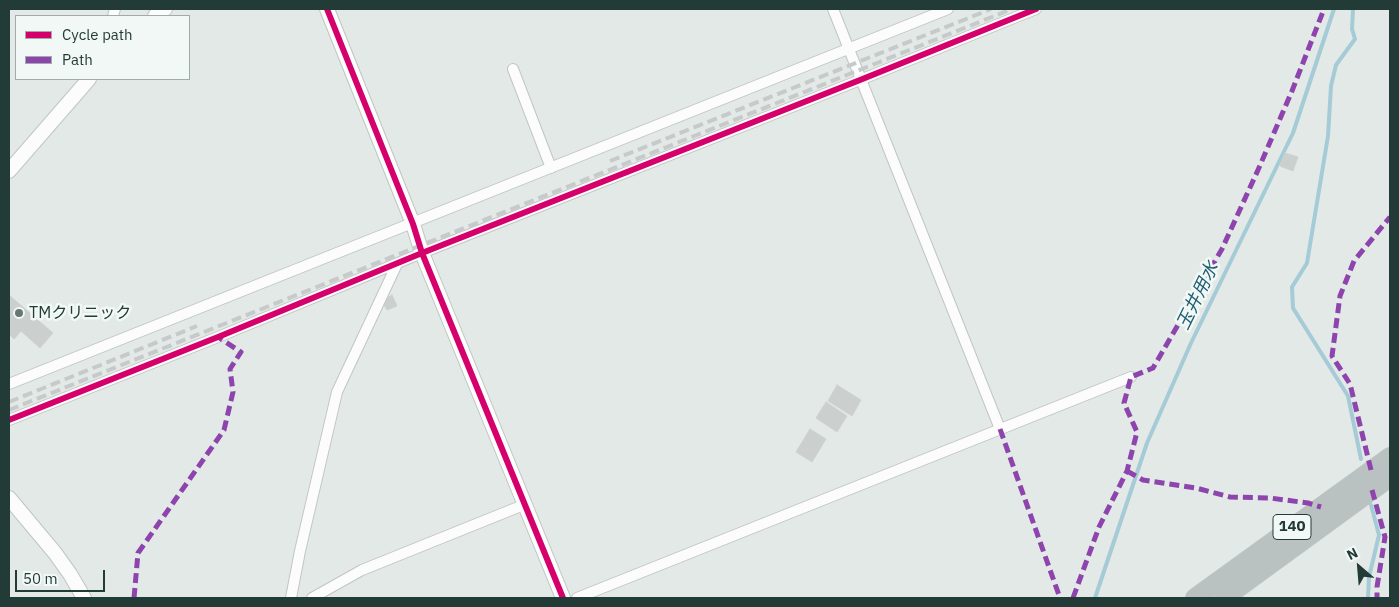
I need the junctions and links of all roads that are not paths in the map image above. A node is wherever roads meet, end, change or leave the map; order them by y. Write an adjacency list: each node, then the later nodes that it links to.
1 (327, 9): 11 (street)
2 (833, 9): 5 (street)
3 (948, 9): 5 (street)
4 (1036, 9): 8 (street)
5 (848, 48): 8 (street); 9 (street)
6 (513, 68): 9 (street)
7 (87, 80): 10 (street)
8 (860, 80): 12 (street); 17 (street)
9 (551, 168): 11 (street)
10 (9, 171)
11 (413, 224): 12 (street); 15 (street)
12 (422, 253): 13 (street); 21 (street)
13 (397, 264): 16 (street); 23 (street)
14 (1131, 377): 17 (street)
15 (9, 384)
16 (9, 420)
17 (1000, 429): 26 (street)
18 (1390, 457): 27 (highway, 140)
19 (1390, 477): 28 (highway, 140)
20 (9, 498): 22 (street)
21 (526, 504): 24 (street); 25 (street)
22 (84, 598)
23 (291, 598)
24 (312, 598)
25 (563, 598)
26 (578, 598)
27 (1195, 598)
28 (1224, 598)

